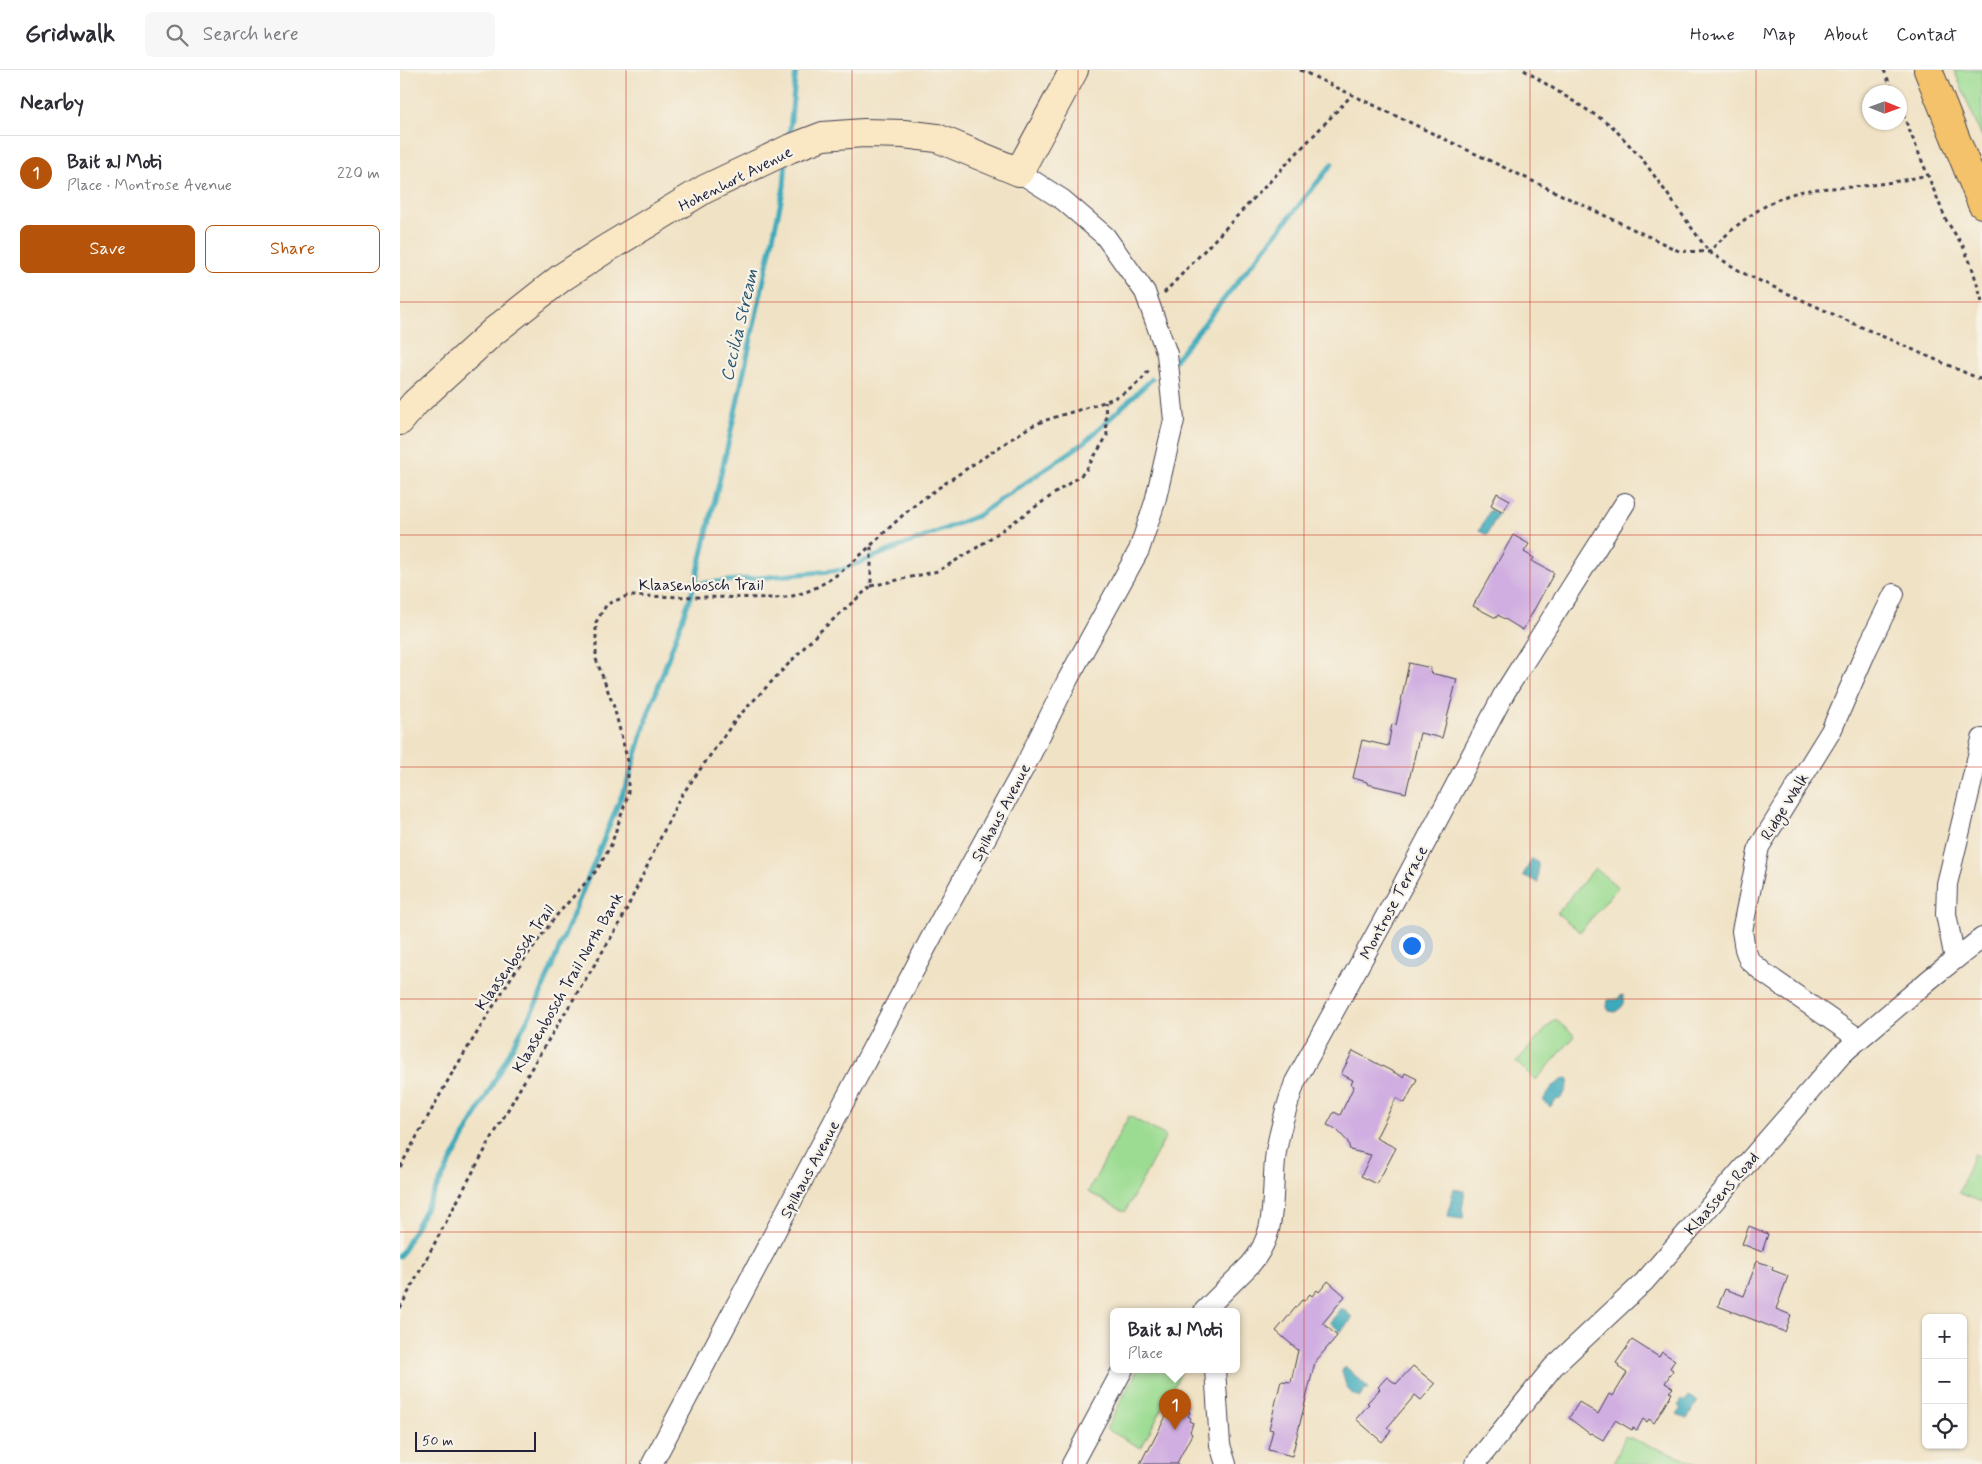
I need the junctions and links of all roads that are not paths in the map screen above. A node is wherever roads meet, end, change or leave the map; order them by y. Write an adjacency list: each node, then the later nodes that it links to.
1 (1074, 70): 3 (street)
2 (1928, 70): 4 (main road)
3 (1020, 172): 5 (street, Hohenhort Avenue); 15 (street, Spilhaus Avenue)
4 (1982, 204)
5 (400, 421)
6 (1625, 503): 12 (street, Montrose Terrace)
7 (1894, 594): 11 (street, Ridge Walk)
8 (1982, 740): 10 (street)
9 (1982, 938): 10 (street, Klaassens Road)
10 (1955, 959): 11 (street, Klaassens Road)
11 (1859, 1039): 18 (street, Klaassens Road)
12 (1207, 1308)
13 (1122, 1373): 16 (street)
14 (1215, 1373): 17 (street)
15 (652, 1464)
16 (1072, 1464)
17 (1226, 1464)
18 (1475, 1464)

